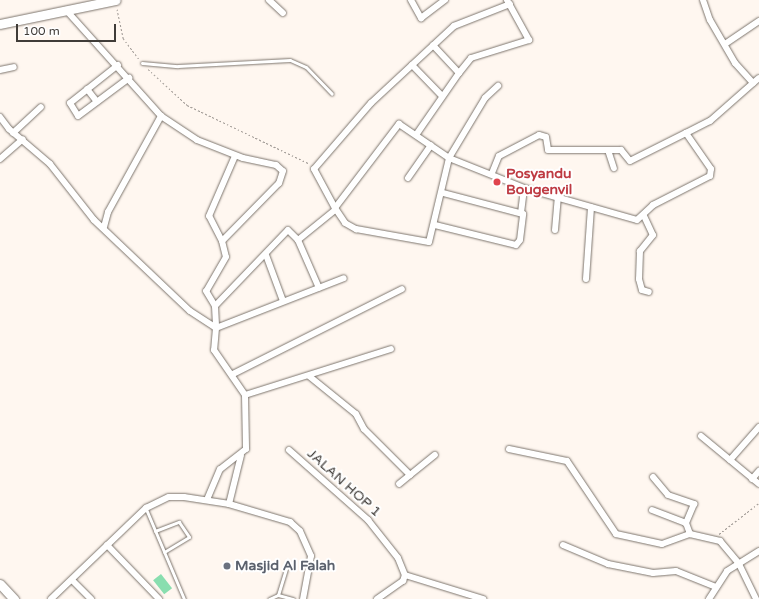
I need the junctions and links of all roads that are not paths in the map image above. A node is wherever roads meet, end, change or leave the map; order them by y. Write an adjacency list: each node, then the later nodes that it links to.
1 (116, 0): 7 (street)
2 (269, 0): 8 (street)
3 (410, 0): 4 (street)
4 (445, 0)
5 (703, 0): 11 (street)
6 (509, 2): 12 (street); 18 (street)
7 (66, 10): 10 (street); 15 (street)
8 (283, 13)
9 (759, 21): 11 (street)
10 (0, 24)
11 (725, 44): 21 (street)
12 (433, 45): 14 (street); 18 (street)
13 (142, 63): 24 (lane)
14 (412, 65): 25 (street); 46 (street)
15 (118, 66): 19 (street); 23 (street)
16 (14, 67): 17 (street)
17 (0, 70)
18 (459, 73): 25 (street)
19 (129, 78): 26 (street); 28 (street)
20 (759, 78): 21 (street)
21 (753, 83): 31 (street)
22 (498, 86): 38 (street)
23 (87, 89): 26 (street); 26 (street)
24 (332, 94)
25 (442, 96): 32 (street)
26 (97, 102)
27 (41, 107): 30 (street)
28 (161, 116): 36 (street); 50 (street)
29 (0, 118): 30 (street)
30 (13, 133): 33 (street)
31 (686, 133): 35 (street); 48 (street)
32 (416, 135): 34 (street); 46 (street)
33 (23, 139): 37 (street); 50 (street)
34 (431, 145): 38 (street); 41 (street)
35 (608, 150): 39 (street); 40 (street)
36 (235, 156): 53 (street); 53 (street)
37 (0, 158)
38 (449, 158): 40 (street); 43 (street)
39 (614, 168)
40 (492, 173): 42 (street)
41 (408, 178)
42 (524, 188): 44 (street); 47 (street)
43 (443, 193): 47 (street); 49 (street)
44 (558, 197): 45 (street); 51 (street)
45 (591, 207): 48 (street); 56 (street)
46 (335, 209): 49 (street); 52 (street)
47 (521, 214): 49 (street)
48 (644, 216): 59 (street)
49 (435, 225)
50 (104, 227): 62 (street)
51 (555, 230)
52 (298, 240): 54 (street); 57 (street)
53 (222, 241): 61 (street)
54 (266, 255): 60 (street); 61 (street)
55 (344, 278): 57 (street)
56 (586, 279)
57 (319, 288): 60 (street)
58 (402, 289): 64 (street)
59 (649, 292)
60 (283, 301): 62 (street)
61 (215, 306): 62 (street)
62 (216, 328): 64 (street)
63 (391, 349): 65 (street)
64 (233, 374): 66 (street)
65 (309, 376): 66 (street); 75 (street)
66 (245, 395): 71 (street)
67 (759, 427): 73 (street)
68 (700, 436): 73 (street)
69 (509, 449): 86 (street)
70 (289, 450): 93 (street, JALAN HOP 1)
71 (241, 455): 80 (street); 81 (street)
72 (435, 455): 75 (street)
73 (730, 460): 77 (street)
74 (759, 471): 77 (street)
75 (410, 475): 78 (street)
76 (653, 477): 84 (street)
77 (752, 479): 79 (street)
78 (399, 484)
79 (759, 484)
80 (207, 499): 81 (street); 82 (street)
81 (229, 504): 106 (street)
82 (146, 508): 85 (lane); 87 (street)
83 (652, 510): 84 (street)
84 (686, 523): 86 (street)
85 (155, 531): 90 (lane); 90 (lane)
86 (690, 534): 92 (street)
87 (107, 545): 94 (street); 102 (street)
88 (563, 545): 96 (street)
89 (759, 551): 92 (street)
90 (164, 552): 103 (lane)
91 (288, 562): 98 (lane)
92 (736, 565): 96 (street); 97 (street)
93 (405, 576): 107 (street); 108 (street)
94 (72, 580): 100 (street); 101 (street)
95 (0, 584): 99 (street)
96 (716, 587): 109 (street)
97 (756, 587): 110 (street)
98 (278, 595): 104 (lane); 105 (lane)
99 (14, 599)
100 (51, 599)
101 (91, 599)
102 (159, 599)
103 (184, 599)
104 (269, 599)
105 (293, 599)
106 (304, 599)
107 (377, 599)
108 (483, 599)
109 (709, 599)
110 (756, 599)

